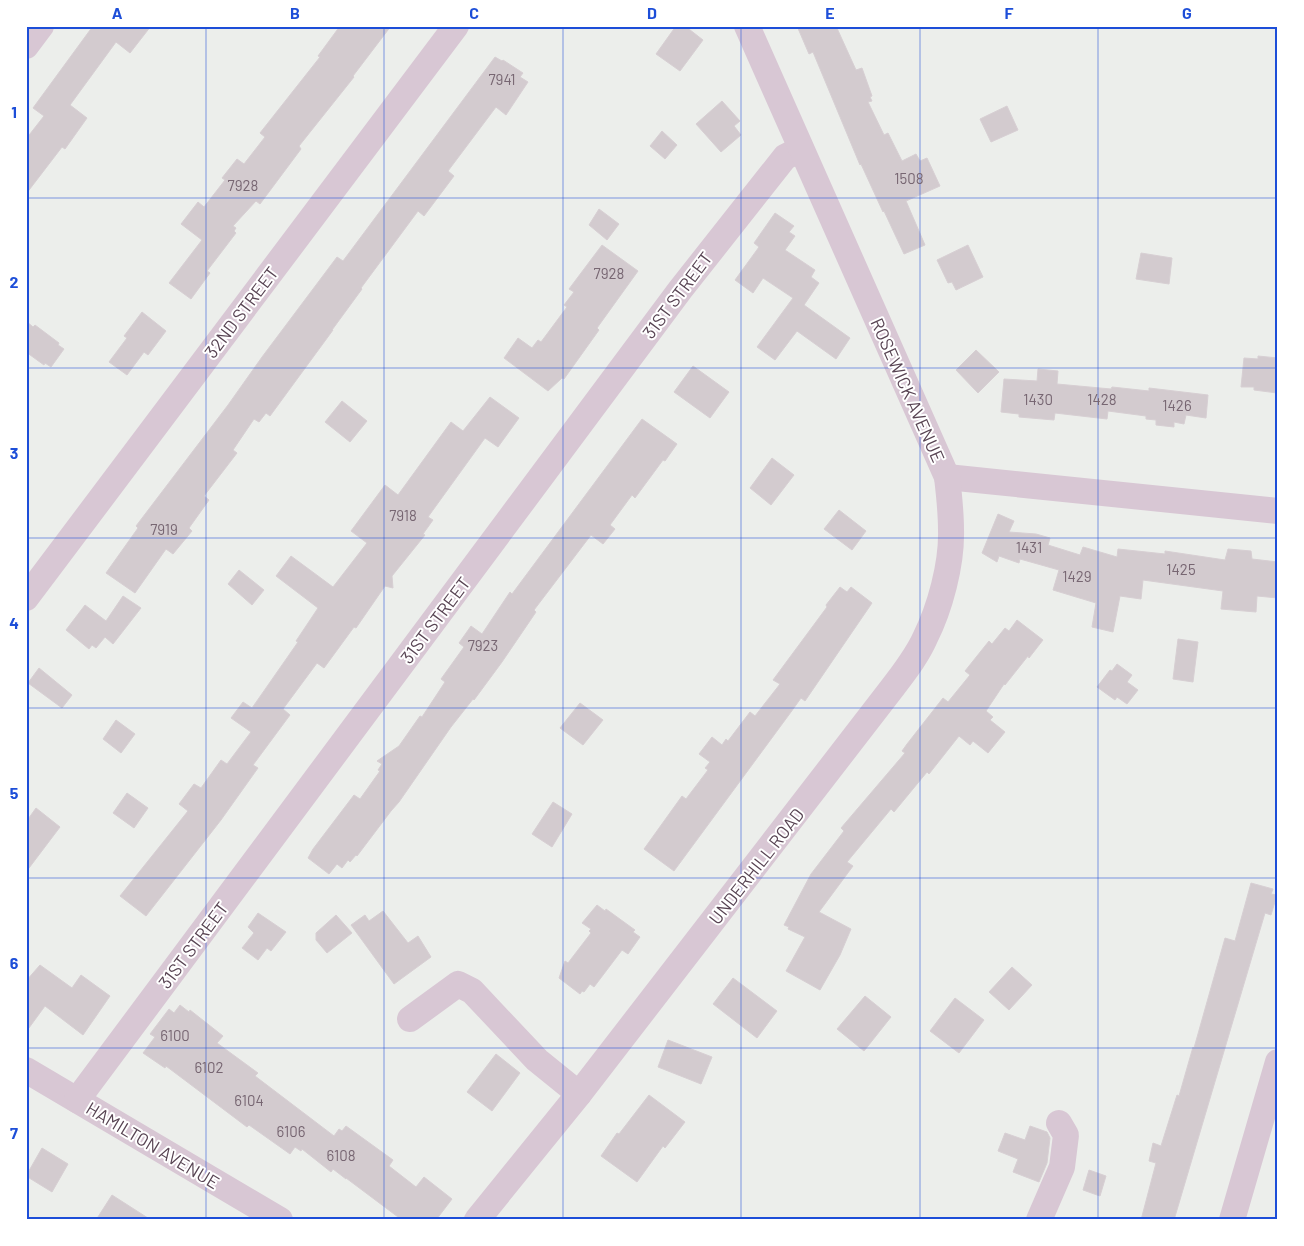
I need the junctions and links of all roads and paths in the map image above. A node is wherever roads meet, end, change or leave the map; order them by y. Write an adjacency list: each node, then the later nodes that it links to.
1 (41, 26): 4 (street)
2 (456, 26): 8 (street, 32ND STREET)
3 (747, 26): 5 (street, ROSEWICK AVENUE)
4 (26, 46)
5 (801, 149): 6 (street, ROSEWICK AVENUE); 13 (street, 31ST STREET)
6 (947, 477): 7 (street, ROSEWICK AVENUE); 12 (street, UNDERHILL ROAD)
7 (1278, 511)
8 (26, 598)
9 (410, 1019): 12 (street)
10 (1278, 1062): 18 (street)
11 (26, 1070): 13 (street, HAMILTON AVENUE)
12 (579, 1094): 16 (street, UNDERHILL ROAD)
13 (77, 1100): 15 (street, HAMILTON AVENUE)
14 (1059, 1123): 17 (street)
15 (280, 1220)
16 (477, 1220)
17 (1040, 1220)
18 (1232, 1220)

